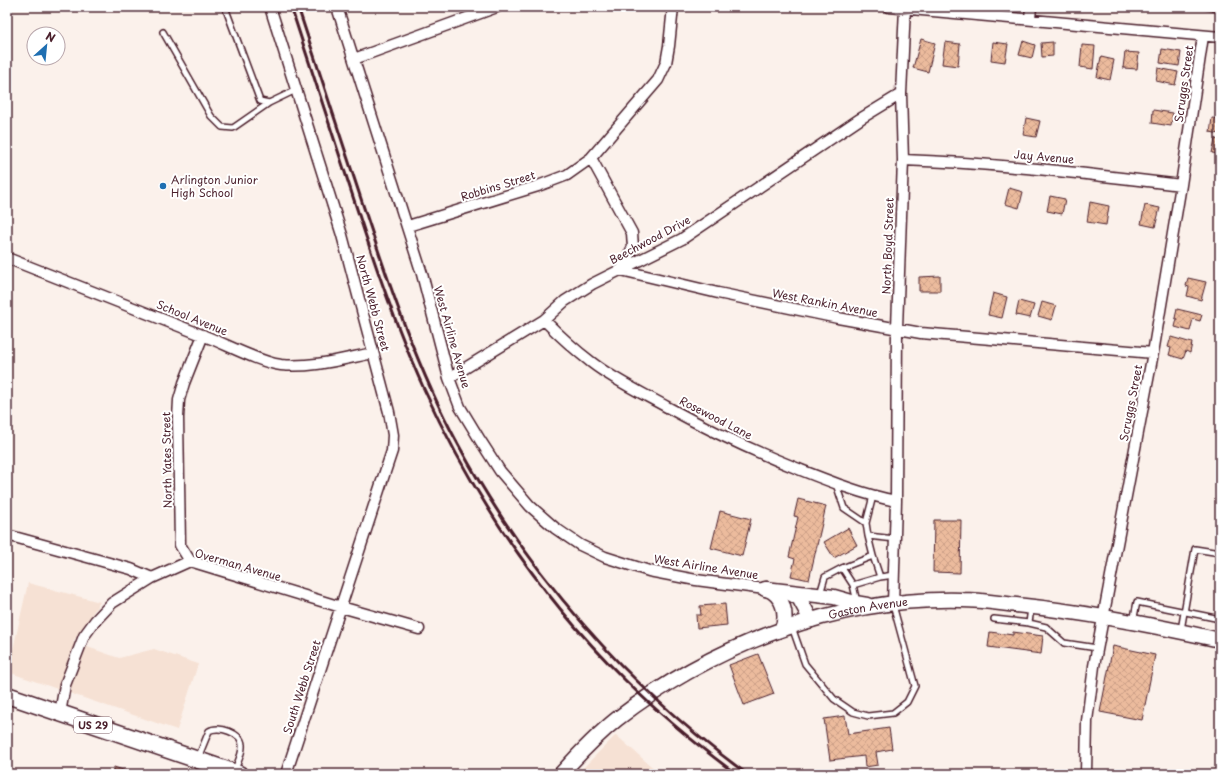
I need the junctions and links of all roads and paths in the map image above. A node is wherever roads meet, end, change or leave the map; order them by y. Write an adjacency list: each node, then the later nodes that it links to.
1 (225, 7): 16 (lane)
2 (270, 7): 14 (street, North Webb Street)
3 (337, 7): 13 (street, West Airline Avenue)
4 (496, 7): 13 (street)
5 (673, 7): 17 (street, Robbins Street)
6 (889, 7): 8 (street)
7 (1031, 7): 9 (street)
8 (905, 8): 9 (street); 15 (street, North Boyd Street)
9 (1030, 19): 11 (street)
10 (162, 32): 16 (lane)
11 (1203, 36): 12 (street); 19 (street, Scruggs Street)
12 (1220, 37)
13 (354, 59): 20 (street, West Airline Avenue)
14 (296, 90): 16 (lane); 26 (street, North Webb Street)
15 (901, 94): 18 (street, North Boyd Street); 22 (street, Beechwood Drive)
16 (269, 103)
17 (591, 158): 20 (street, Robbins Street); 22 (street)
18 (903, 160): 19 (street, Jay Avenue); 24 (street, North Boyd Street)
19 (1181, 185): 27 (street, Scruggs Street)
20 (408, 226): 28 (street, West Airline Avenue)
21 (7, 258): 25 (street, School Avenue)
22 (621, 270): 23 (street, Beechwood Drive); 24 (street, West Rankin Avenue)
23 (544, 320): 28 (street, Beechwood Drive); 29 (street, Rosewood Lane)
24 (897, 328): 27 (street, West Rankin Avenue); 31 (street, North Boyd Street)
25 (203, 335): 26 (street, School Avenue); 38 (street, North Yates Street)
26 (373, 353): 50 (street, North Webb Street)
27 (1153, 353): 53 (street, Scruggs Street)
28 (449, 378): 44 (street, West Airline Avenue)
29 (835, 483): 30 (street, Rosewood Lane); 32 (lane)
30 (873, 496): 31 (street, Rosewood Lane); 32 (lane)
31 (896, 501): 35 (street, North Boyd Street)
32 (866, 523): 34 (lane)
33 (7, 535): 42 (street)
34 (868, 536): 35 (lane); 37 (lane)
35 (895, 539): 40 (street, North Boyd Street)
36 (1220, 553): 52 (lane)
37 (873, 556): 39 (lane); 41 (lane)
38 (190, 561): 42 (street, Overman Avenue); 50 (street, Overman Avenue)
39 (842, 568): 43 (lane); 46 (lane)
40 (894, 575): 41 (lane); 48 (street, North Boyd Street)
41 (880, 577): 43 (lane)
42 (152, 578): 65 (street, Overman Avenue)
43 (853, 585): 47 (lane)
44 (765, 589): 45 (main road); 59 (main road)
45 (787, 592): 46 (main road); 56 (main road)
46 (819, 595): 47 (main road)
47 (857, 603): 49 (main road)
48 (893, 604): 49 (main road, Gaston Avenue); 51 (main road, Gaston Avenue); 59 (lane)
49 (879, 606): 56 (main road, Gaston Avenue)
50 (341, 607): 60 (street, Overman Avenue); 68 (street, South Webb Street)
51 (1031, 607): 53 (main road, Gaston Avenue); 57 (lane)
52 (1184, 611): 55 (lane); 58 (lane); 61 (lane)
53 (1103, 617): 58 (main road, Gaston Avenue); 63 (street, Scruggs Street)
54 (994, 619): 57 (lane)
55 (1220, 619)
56 (811, 620): 59 (main road, Gaston Avenue)
57 (1029, 623): 63 (lane)
58 (1132, 623): 61 (main road, Gaston Avenue)
59 (787, 628): 69 (main road, Gaston Avenue)
60 (419, 629)
61 (1181, 631): 62 (main road, Gaston Avenue)
62 (1220, 640)
63 (1097, 648): 70 (street, Scruggs Street)
64 (7, 695): 65 (main road, US 29)
65 (60, 713): 66 (main road, US 29)
66 (197, 760): 67 (main road, US 29); 67 (lane)
67 (236, 773)
68 (286, 774)
69 (560, 774)
70 (1086, 774)

